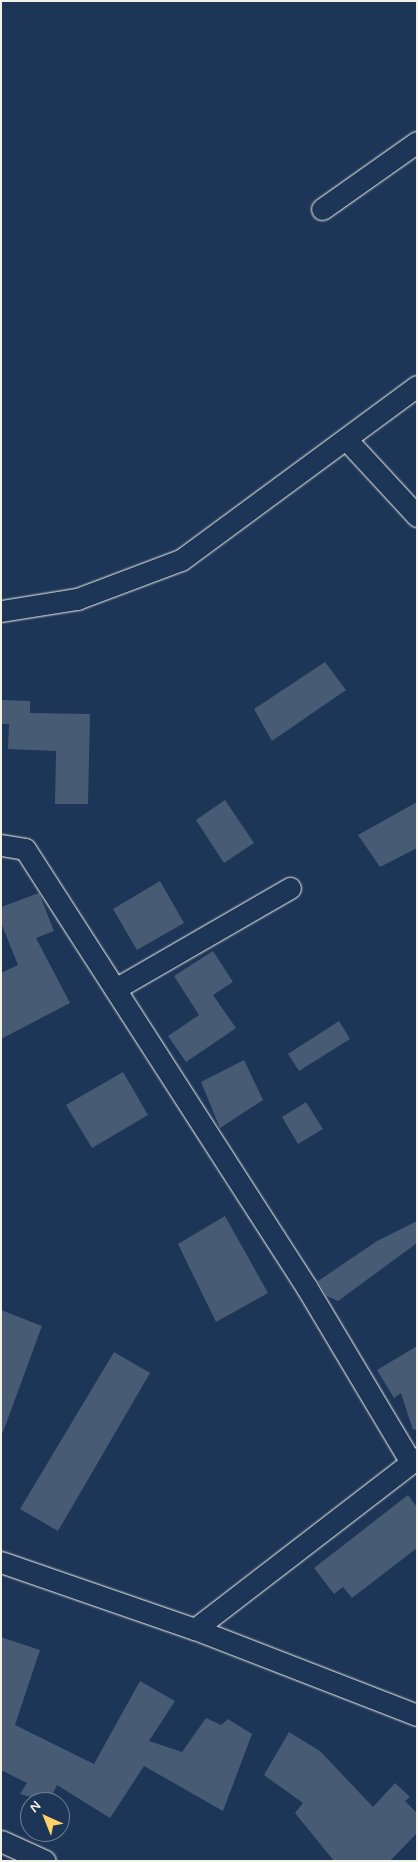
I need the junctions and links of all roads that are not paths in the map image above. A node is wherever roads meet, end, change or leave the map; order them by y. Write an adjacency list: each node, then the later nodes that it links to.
1 (417, 142): 2 (street)
2 (322, 209)
3 (417, 386): 4 (street)
4 (346, 439): 5 (street); 6 (street)
5 (417, 516)
6 (1, 611)
7 (1, 845): 9 (street)
8 (290, 888): 9 (street)
9 (115, 989): 10 (street)
10 (414, 1459): 12 (street)
11 (1, 1562): 12 (street)
12 (195, 1629): 13 (street)
13 (417, 1715)
14 (1, 1841): 15 (street)
15 (45, 1861)

